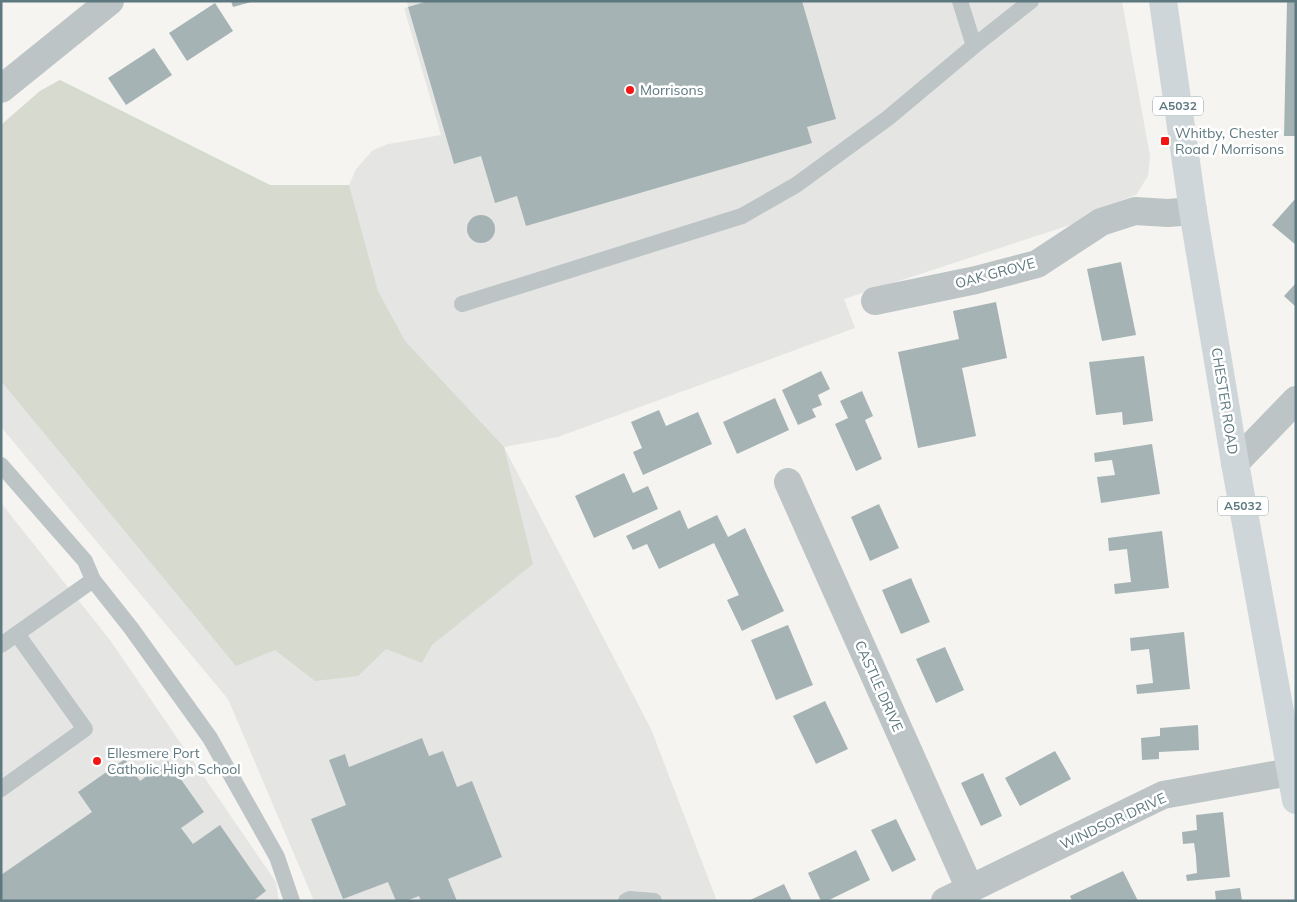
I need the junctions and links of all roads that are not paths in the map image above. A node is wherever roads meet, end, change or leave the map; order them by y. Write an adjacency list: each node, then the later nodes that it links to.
1 (110, 1): 6 (street)
2 (960, 1): 5 (lane)
3 (1031, 1): 5 (lane)
4 (1163, 1): 7 (main road, CHESTER ROAD / A5032)
5 (974, 46): 9 (lane)
6 (1, 89)
7 (1193, 210): 8 (street, OAK GROVE); 11 (main road, CHESTER ROAD / A5032)
8 (876, 301)
9 (462, 304)
10 (1296, 400): 11 (street)
11 (1235, 463): 17 (main road, CHESTER ROAD / A5032)
12 (1, 465): 14 (lane)
13 (788, 482): 20 (street, CASTLE DRIVE)
14 (93, 580): 15 (lane); 21 (lane)
15 (17, 634): 16 (lane); 18 (lane)
16 (1, 645)
17 (1290, 772): 19 (main road, CHESTER ROAD / A5032); 20 (street, WINDSOR DRIVE)
18 (1, 789)
19 (1296, 800)
20 (970, 889): 24 (street, WINDSOR DRIVE)
21 (292, 901)
22 (626, 901): 23 (lane)
23 (654, 901)
24 (946, 901)

